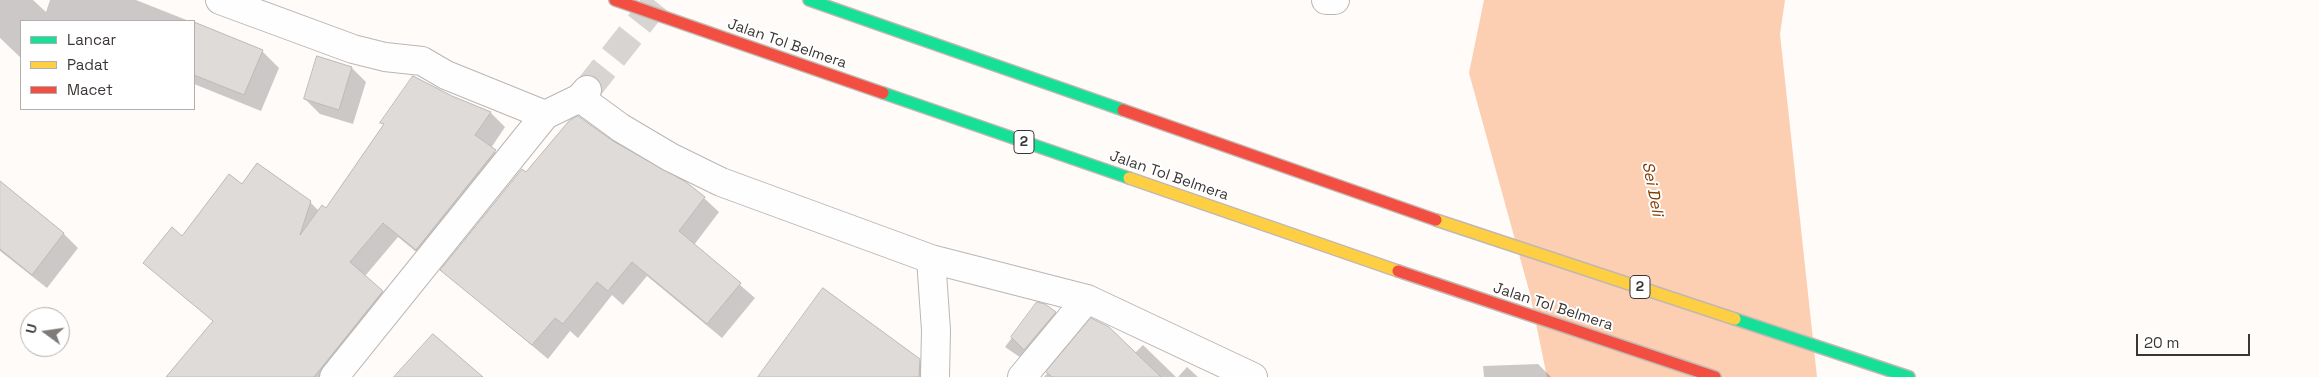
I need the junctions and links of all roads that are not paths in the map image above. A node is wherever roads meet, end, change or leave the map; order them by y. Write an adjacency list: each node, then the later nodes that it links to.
1 (220, 0): 6 (street)
2 (615, 0): 13 (highway, Jalan Tol Belmera / 2)
3 (809, 0): 14 (highway, 2)
4 (1326, 0): 5 (street)
5 (1335, 0)
6 (545, 115): 7 (street); 9 (street)
7 (931, 259): 8 (street); 10 (street)
8 (1087, 299): 11 (street); 12 (street)
9 (334, 377)
10 (935, 377)
11 (1022, 377)
12 (1252, 377)
13 (1715, 377)
14 (1908, 377)

